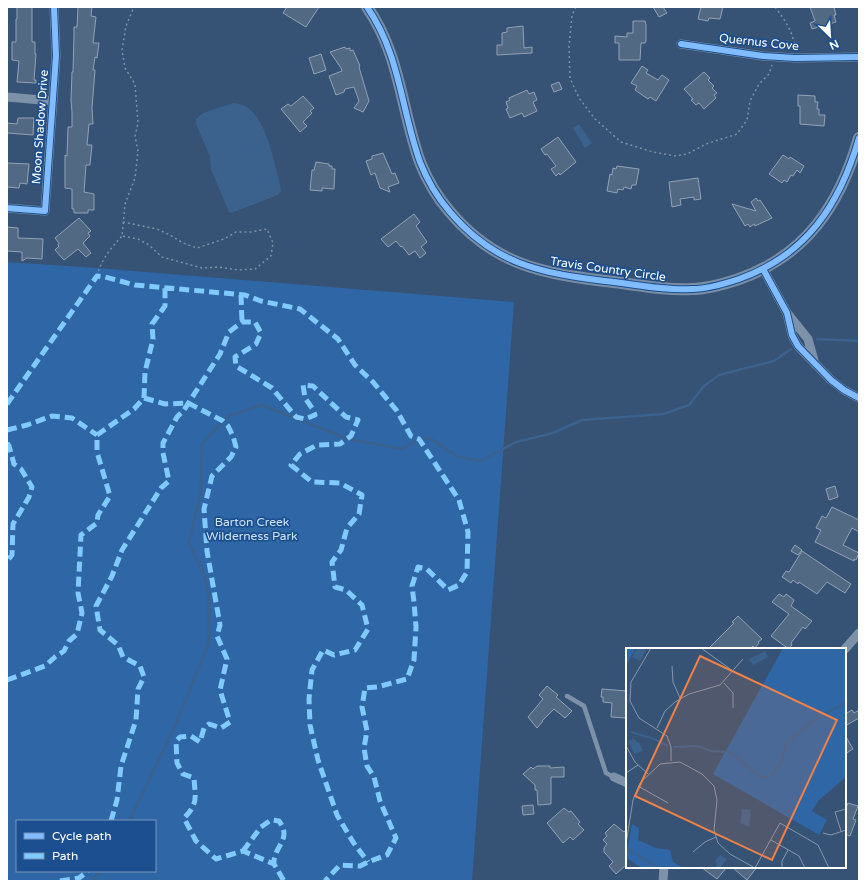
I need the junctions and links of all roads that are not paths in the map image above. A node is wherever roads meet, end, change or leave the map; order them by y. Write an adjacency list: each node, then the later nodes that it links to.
1 (54, 7): 6 (street, Moon Shadow Drive)
2 (367, 7): 9 (street, Travis Country Circle)
3 (681, 44): 4 (street, Quernus Cove)
4 (859, 57)
5 (7, 97): 6 (street)
6 (53, 101): 8 (street, Moon Shadow Drive)
7 (858, 145): 9 (street, Travis Country Circle)
8 (7, 208)
9 (763, 269): 10 (street)
10 (859, 398)
11 (859, 633): 12 (street)
12 (846, 648)
13 (567, 696): 14 (lane)
14 (614, 777): 15 (street)
15 (626, 783)
16 (664, 868): 17 (street)
17 (663, 881)

